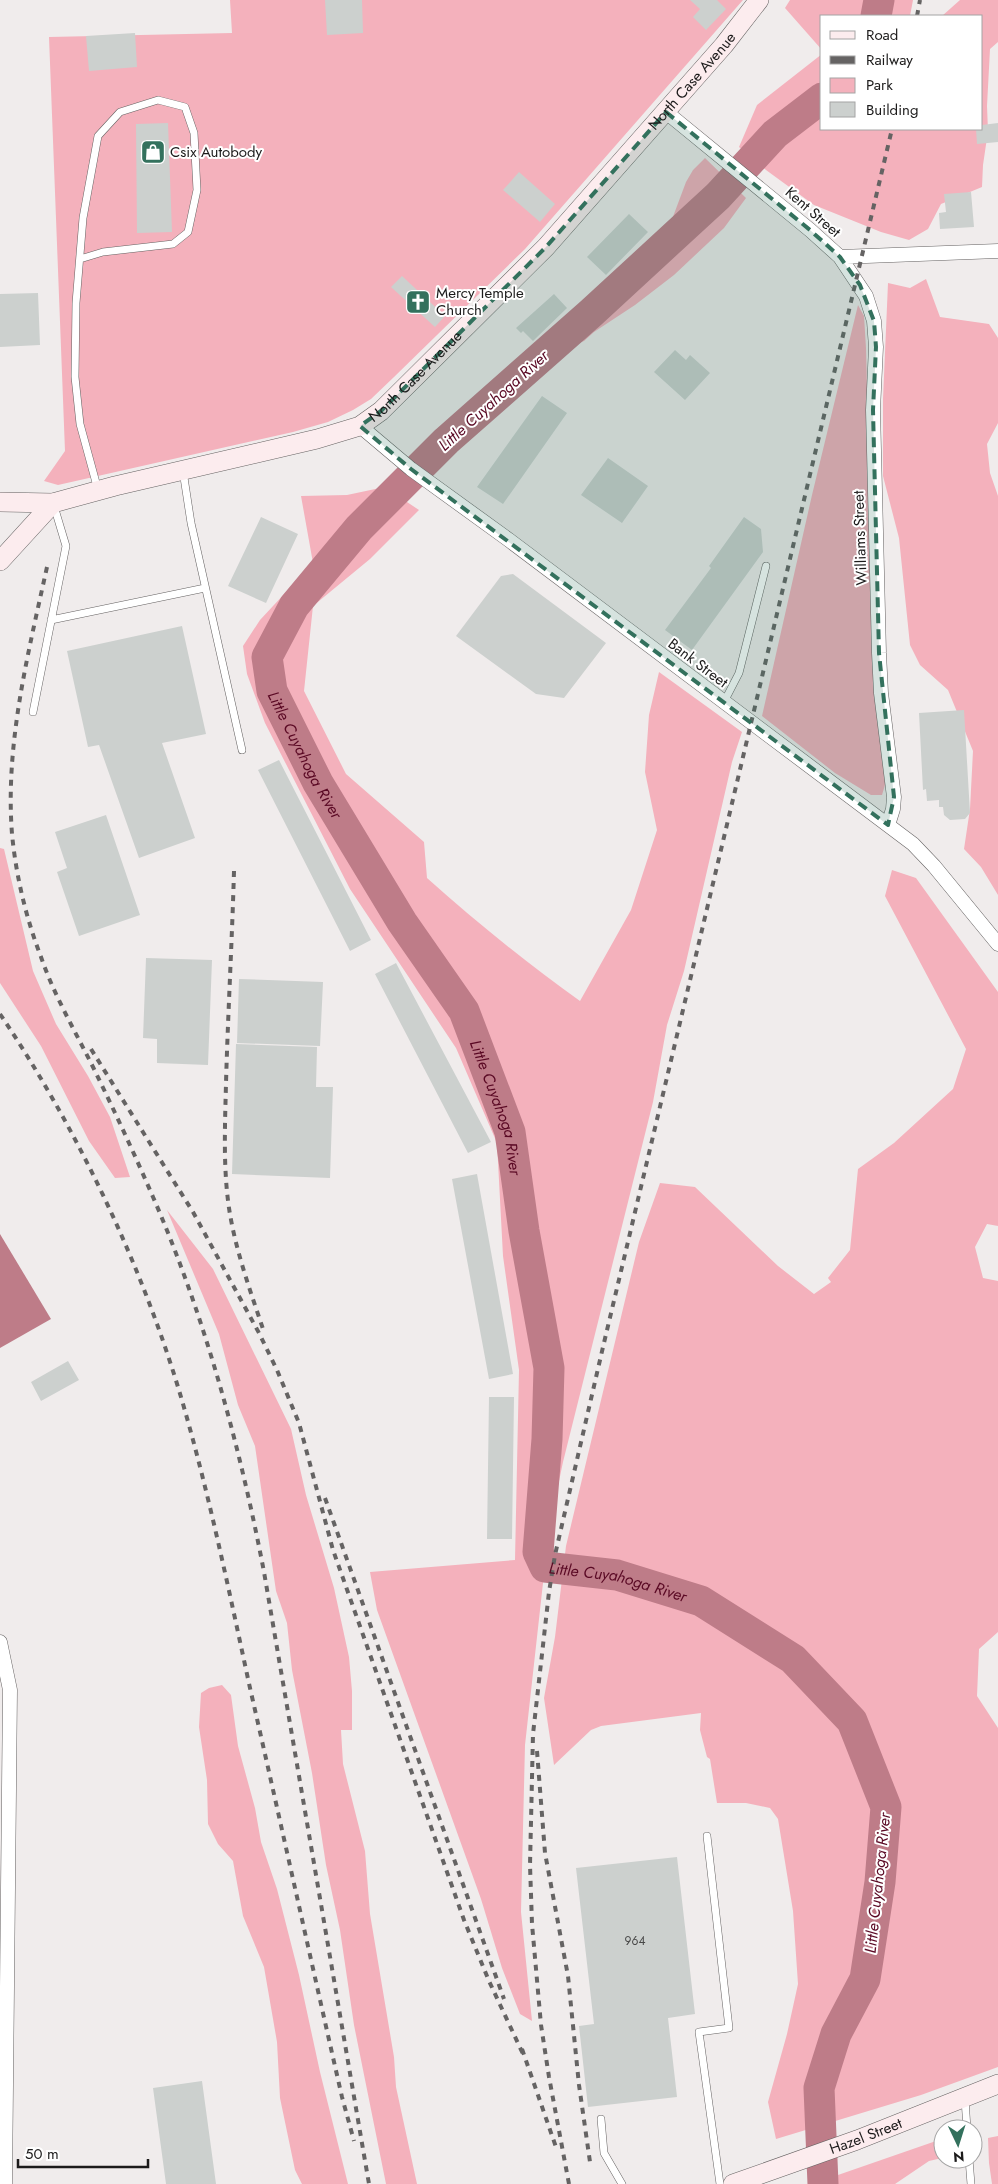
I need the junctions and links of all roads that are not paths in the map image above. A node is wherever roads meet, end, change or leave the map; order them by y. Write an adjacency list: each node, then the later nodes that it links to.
1 (759, 0): 2 (street, North Case Avenue)
2 (666, 112): 4 (street, Kent Street); 6 (street, North Case Avenue)
3 (998, 250): 4 (street, Kent Street)
4 (840, 257): 18 (street, Williams Street)
5 (80, 259): 5 (lane); 8 (lane)
6 (360, 426): 7 (street, North Case Avenue); 15 (street, Bank Street)
7 (183, 470): 8 (street, North Case Avenue); 13 (lane)
8 (98, 491): 10 (street, North Case Avenue)
9 (0, 502): 10 (street, North Case Avenue)
10 (53, 503): 11 (street); 14 (lane)
11 (0, 561)
12 (766, 566): 15 (lane)
13 (206, 588): 14 (lane); 17 (lane)
14 (52, 620): 16 (lane)
15 (724, 702): 18 (street, Bank Street)
16 (33, 712)
17 (242, 750)
18 (888, 825): 19 (street, Bank Street)
19 (998, 944)
20 (0, 1642): 22 (street)
21 (707, 1836): 31 (lane)
22 (4, 1837): 23 (street)
23 (3, 2056): 29 (street)
24 (998, 2084): 25 (street, Hazel Street)
25 (965, 2098): 27 (lane); 32 (street, Hazel Street)
26 (601, 2119): 30 (lane)
27 (966, 2119)
28 (970, 2169): 33 (lane)
29 (5, 2184)
30 (622, 2184)
31 (720, 2184)
32 (733, 2184)
33 (971, 2184)

